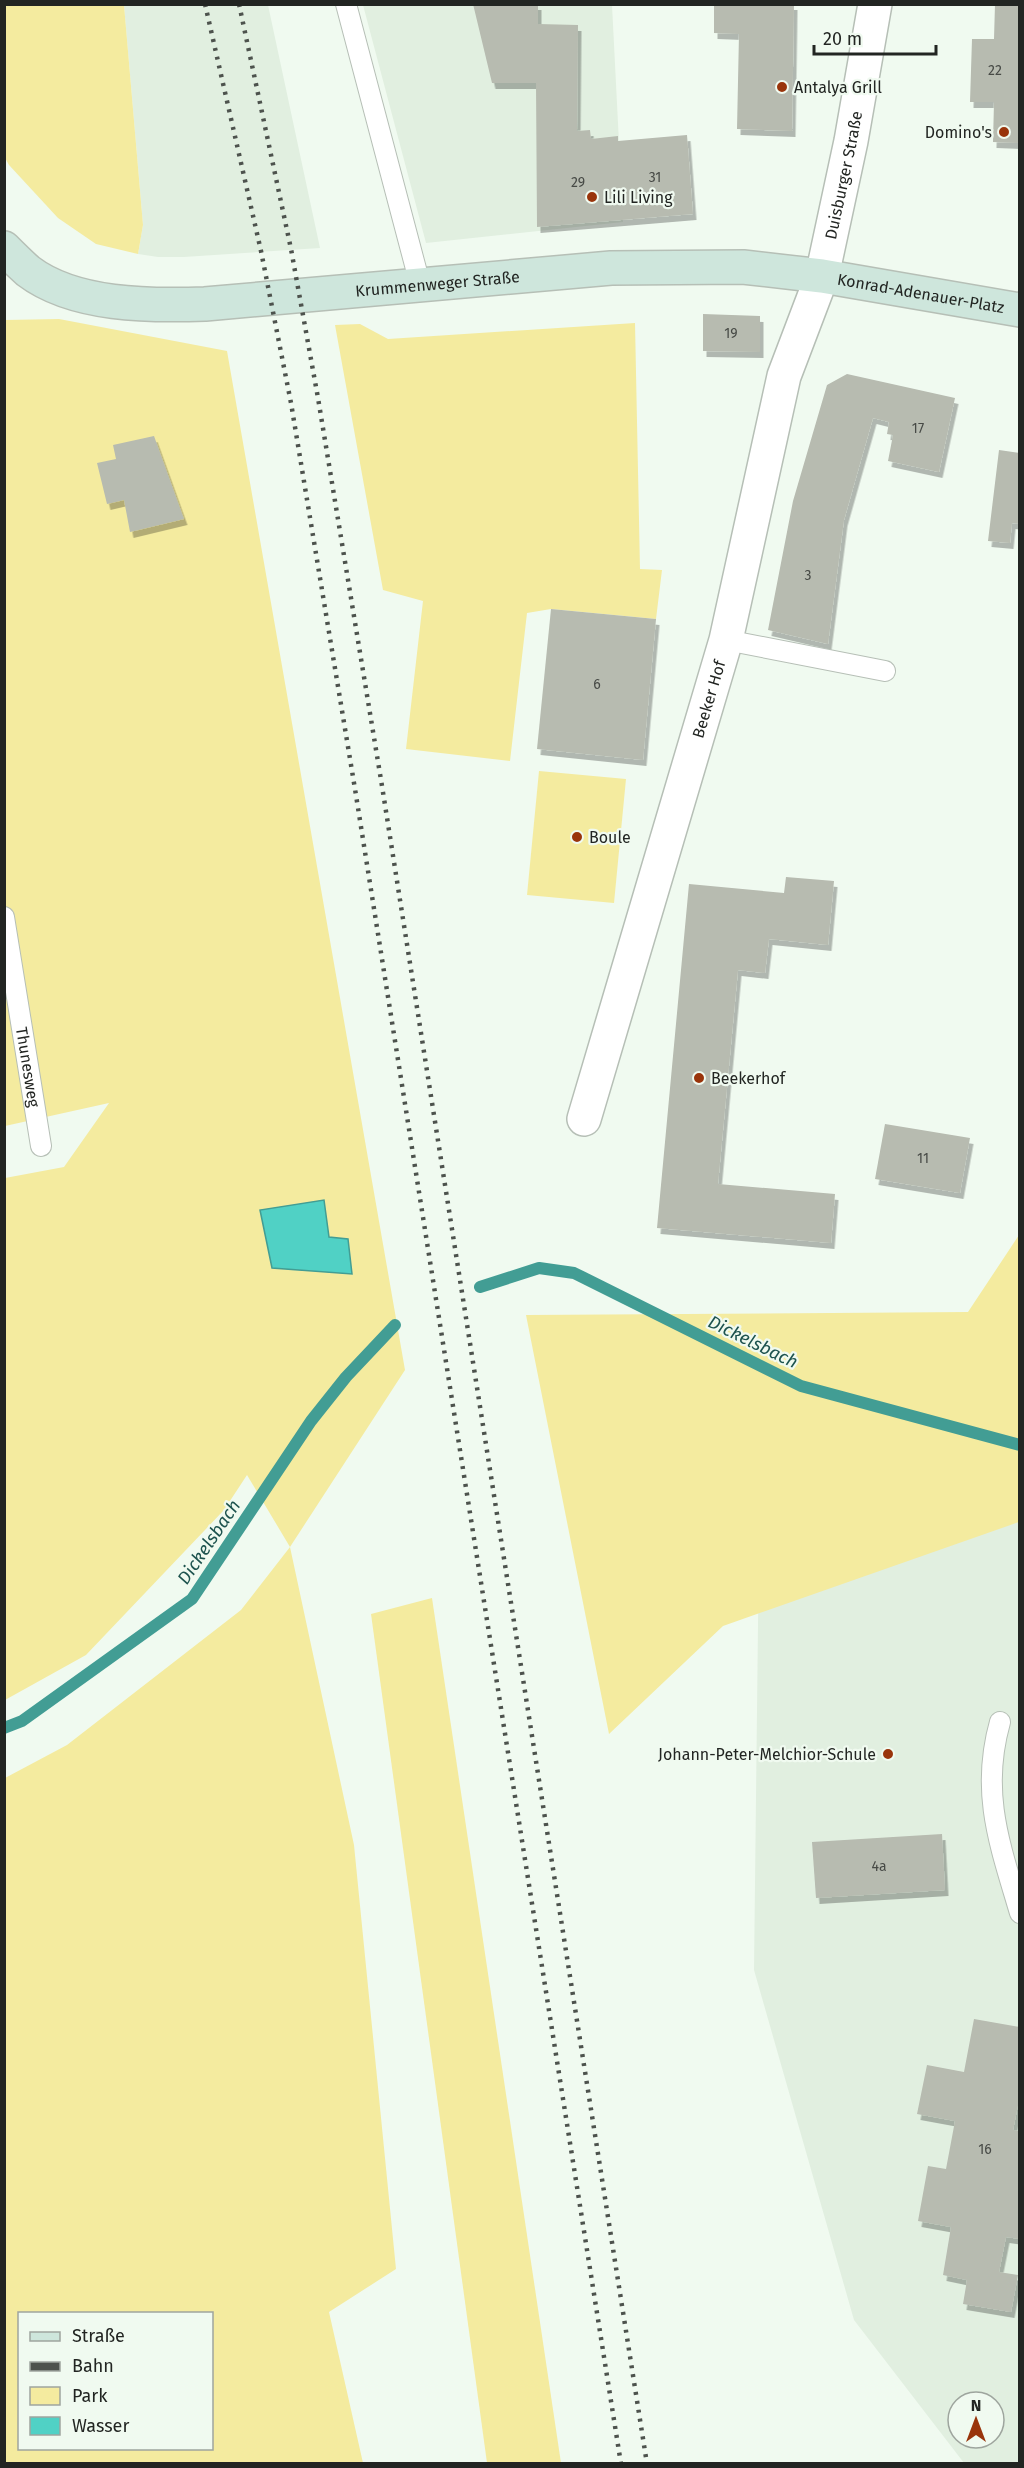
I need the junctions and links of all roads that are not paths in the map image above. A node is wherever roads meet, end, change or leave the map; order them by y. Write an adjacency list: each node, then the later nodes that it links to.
1 (346, 4): 5 (lane)
2 (875, 4): 4 (street, Duisburger Straße)
3 (4, 248): 5 (main road, Krummenweger Straße)
4 (822, 276): 5 (main road, Krummenweger Straße); 6 (main road, Konrad-Adenauer-Platz); 7 (street, Beeker Hof)
5 (420, 284)
6 (1020, 310)
7 (726, 640): 8 (lane); 10 (street, Beeker Hof)
8 (885, 671)
9 (4, 917): 11 (lane, Thunesweg)
10 (584, 1119)
11 (41, 1146)
12 (1000, 1722): 13 (lane)
13 (1020, 1913)

